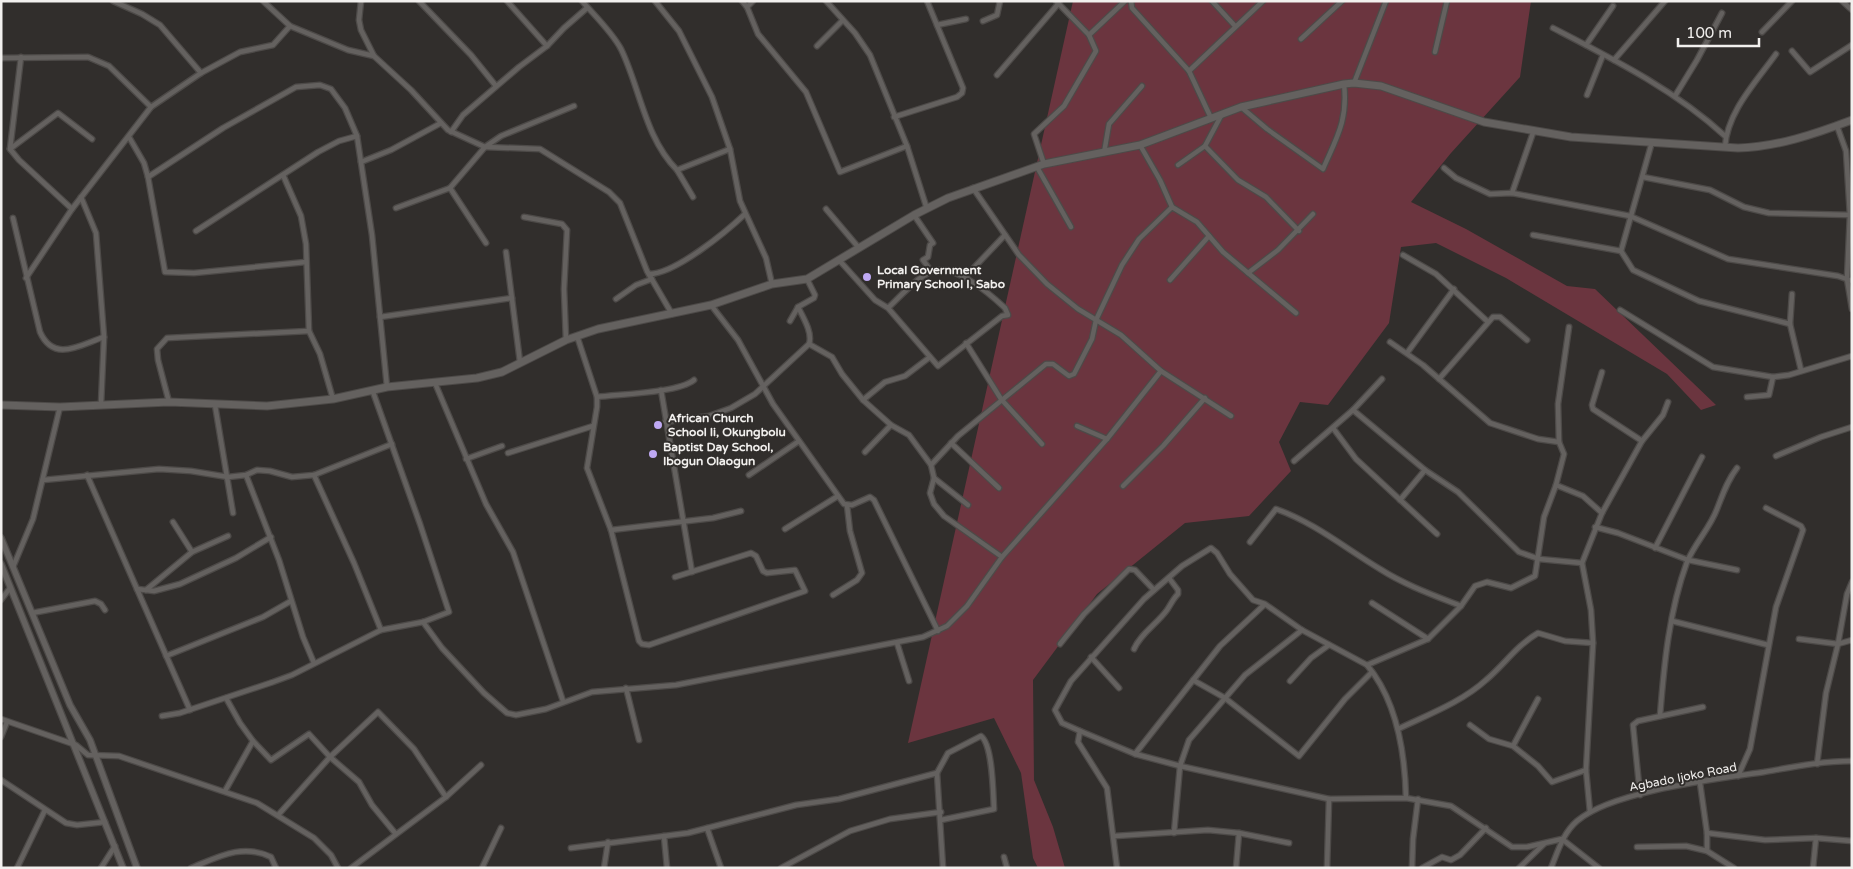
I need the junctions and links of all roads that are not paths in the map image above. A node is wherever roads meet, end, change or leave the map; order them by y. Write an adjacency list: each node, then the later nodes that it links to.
1 (112, 1): 52 (street)
2 (263, 1): 33 (street)
3 (361, 1): 47 (street)
4 (419, 1): 56 (street)
5 (507, 1): 41 (street)
6 (582, 1): 26 (street)
7 (655, 1): 82 (street)
8 (742, 1): 25 (street)
9 (753, 1): 25 (street)
10 (826, 1): 30 (street)
11 (927, 1): 32 (street)
12 (1000, 1): 31 (street)
13 (1125, 1): 37 (street)
14 (1131, 1): 51 (street)
15 (1212, 1): 34 (street)
16 (1263, 1): 34 (street)
17 (1342, 1): 38 (street)
18 (1386, 1): 54 (street)
19 (1447, 1): 44 (street)
20 (1665, 1): 50 (street)
21 (1792, 1): 36 (street)
22 (1842, 1): 27 (street)
23 (1057, 2): 37 (street); 53 (street)
24 (1613, 6): 39 (street)
25 (747, 7): 77 (street)
26 (587, 8): 41 (street); 91 (street)
27 (1852, 10)
28 (1722, 13): 59 (street)
29 (966, 20): 32 (street)
30 (842, 21): 42 (street); 64 (street)
31 (983, 21)
32 (937, 25): 64 (street)
33 (290, 26): 47 (street); 52 (street)
34 (1235, 26): 51 (street)
35 (1553, 28): 39 (street)
36 (1762, 32)
37 (1090, 35): 87 (street)
38 (1301, 39)
39 (1586, 45): 46 (street)
40 (1852, 45): 43 (street)
41 (547, 46): 56 (street)
42 (817, 46)
43 (1792, 51)
44 (1435, 52)
45 (1776, 54): 72 (street)
46 (1603, 55): 50 (street); 58 (street)
47 (374, 56): 67 (street)
48 (22, 57): 49 (street); 61 (street); 81 (street)
49 (1, 58)
50 (1614, 60): 59 (street)
51 (1189, 71): 65 (street)
52 (201, 74): 61 (street)
53 (997, 76)
54 (1354, 83): 55 (main road); 69 (main road)
55 (1344, 84): 62 (main road); 62 (street)
56 (496, 86): 70 (street)
57 (1142, 86): 85 (street)
58 (1587, 95)
59 (1674, 96): 72 (street)
60 (574, 106): 79 (street)
61 (151, 107): 73 (street)
62 (1241, 107): 63 (main road)
63 (1222, 114): 65 (main road); 78 (street)
64 (894, 117): 77 (street)
65 (1211, 118): 76 (main road)
66 (1852, 120): 68 (main road)
67 (441, 123): 70 (street); 86 (street)
68 (1837, 126): 80 (main road); 83 (street)
69 (1534, 129): 75 (main road); 97 (street)
70 (451, 132): 79 (street)
71 (357, 136): 86 (street); 92 (street); 93 (street)
72 (1725, 136): 80 (street)
73 (129, 137): 93 (street); 98 (street)
74 (92, 139): 81 (street)
75 (1652, 142): 80 (main road); 94 (street)
76 (1140, 145): 85 (main road); 100 (street)
77 (908, 146): 104 (street)
78 (1205, 146): 88 (street); 114 (street)
79 (485, 147): 95 (street); 127 (street)
80 (1725, 147)
81 (10, 149): 102 (street)
82 (730, 149): 91 (street); 105 (street)
83 (1846, 151): 84 (street); 108 (street)
84 (1852, 152)
85 (1104, 153): 87 (main road)
86 (361, 162): 145 (street)
87 (1044, 164): 89 (main road)
88 (1178, 164)
89 (1037, 167): 96 (main road); 112 (street)
90 (1444, 168): 97 (street)
91 (678, 170): 99 (street)
92 (283, 175): 113 (street); 124 (street)
93 (148, 177): 124 (street)
94 (1642, 177): 108 (street); 109 (street)
95 (450, 188): 101 (street); 118 (street)
96 (973, 188): 104 (main road); 115 (street)
97 (1512, 193): 109 (street)
98 (81, 197): 102 (street); 153 (street)
99 (693, 197)
100 (1172, 207): 117 (street); 146 (street)
101 (396, 208)
102 (72, 209): 129 (street)
103 (826, 209): 119 (street)
104 (926, 209): 107 (main road)
105 (745, 214): 127 (street); 133 (street)
106 (1313, 214): 114 (street)
107 (914, 215): 119 (main road); 125 (street)
108 (1851, 215): 132 (street)
109 (1630, 216): 120 (street); 132 (street)
110 (524, 217): 154 (street)
111 (13, 218): 129 (street)
112 (1071, 227)
113 (196, 231)
114 (1298, 231): 126 (street)
115 (1005, 235): 128 (street); 146 (street)
116 (1533, 235): 120 (street)
117 (1209, 236): 126 (street); 131 (street)
118 (486, 243)
119 (859, 248): 123 (main road)
120 (1621, 250): 149 (street)
121 (506, 252): 136 (street)
122 (1403, 255): 134 (street)
123 (839, 260): 130 (main road); 140 (street)
124 (306, 262): 151 (street)
125 (931, 271): 128 (street); 140 (street)
126 (1248, 273): 143 (street)
127 (650, 276): 137 (street); 144 (street)
128 (966, 276): 157 (street)
129 (26, 278): 153 (street)
130 (807, 279): 133 (main road); 139 (street)
131 (1170, 280)
132 (1849, 280): 141 (street)
133 (772, 284): 138 (main road)
134 (1454, 289): 148 (street); 159 (street)
135 (1792, 294): 149 (street)
136 (512, 298): 145 (street); 162 (street)
137 (616, 299)
138 (711, 305): 144 (main road); 171 (street)
139 (798, 307): 147 (street); 158 (street)
140 (888, 308): 161 (street)
141 (1852, 309)
142 (1620, 310): 166 (street)
143 (1296, 313)
144 (672, 314): 152 (main road)
145 (380, 317): 172 (street)
146 (1096, 320): 164 (street); 179 (street)
147 (790, 321)
148 (1487, 321): 155 (street); 167 (street)
149 (1790, 324): 163 (street)
150 (1569, 327): 198 (street)
151 (309, 331): 178 (street); 181 (street)
152 (577, 336): 154 (main road); 175 (street)
153 (104, 337): 183 (street)
154 (566, 340): 162 (main road)
155 (1526, 340)
156 (1390, 342): 159 (street)
157 (966, 343): 161 (street); 179 (street)
158 (809, 344): 171 (street); 180 (street)
159 (1407, 353): 167 (street)
160 (1852, 356): 163 (street)
161 (930, 357): 180 (street)
162 (520, 362): 170 (main road)
163 (1801, 370): 166 (street)
164 (1161, 371): 176 (street); 195 (street)
165 (1602, 372): 197 (street)
166 (1773, 377): 177 (street)
167 (1439, 379): 198 (street)
168 (694, 380): 173 (street)
169 (1382, 380): 187 (street)
170 (435, 383): 172 (main road); 207 (street)
171 (763, 386): 189 (street); 196 (street)
172 (386, 387): 174 (main road)
173 (661, 390): 175 (street); 189 (street)
174 (373, 392): 178 (main road); 200 (street)
175 (597, 397): 191 (street)
176 (1205, 398): 188 (street); 220 (street)
177 (1747, 398)
178 (333, 399): 185 (main road)
179 (1001, 399): 199 (street); 201 (street)
180 (863, 400): 190 (street)
181 (169, 402): 183 (main road); 185 (main road)
182 (1668, 402): 197 (street)
183 (101, 404): 186 (main road)
184 (1, 405): 186 (main road)
185 (215, 405): 216 (street)
186 (60, 407): 218 (street)
187 (1353, 410): 194 (street); 211 (street)
188 (1231, 416)
189 (666, 422): 231 (street)
190 (891, 425): 204 (street); 209 (street)
191 (593, 426): 203 (street); 234 (street)
192 (1077, 426): 195 (street)
193 (1852, 427): 205 (street)
194 (1332, 428): 208 (street); 223 (street)
195 (1106, 439): 242 (street)
196 (799, 441): 212 (street); 222 (street)
197 (1642, 441): 229 (street)
198 (1559, 442): 219 (street)
199 (951, 443): 209 (street); 221 (street)
200 (392, 444): 215 (street); 266 (street)
201 (1042, 444)
202 (502, 446): 207 (street)
203 (508, 452)
204 (865, 452)
205 (1776, 456)
206 (1702, 457): 240 (street)
207 (466, 459): 293 (street)
208 (1294, 461)
209 (931, 465): 217 (street)
210 (1737, 468): 244 (street)
211 (1425, 470): 223 (street); 243 (street)
212 (749, 474)
213 (87, 475): 216 (street); 218 (street); 254 (street)
214 (246, 475): 215 (street); 216 (street); 237 (street)
215 (314, 475): 267 (street)
216 (228, 477): 228 (street)
217 (934, 478): 225 (street); 242 (street)
218 (43, 480): 247 (street)
219 (1556, 485): 229 (street); 243 (street)
220 (1123, 486)
221 (999, 488)
222 (838, 496): 224 (street); 233 (street)
223 (1400, 500): 235 (street)
224 (847, 505): 257 (street); 269 (street)
225 (968, 505)
226 (1766, 508): 278 (street)
227 (741, 511): 231 (street)
228 (233, 513)
229 (1602, 513): 232 (street)
230 (173, 522): 241 (street)
231 (682, 522): 234 (street); 249 (street)
232 (1595, 527): 240 (street); 245 (street)
233 (785, 529)
234 (611, 530): 249 (street)
235 (1437, 534)
236 (228, 536): 241 (street)
237 (270, 537): 255 (street); 259 (street)
238 (1, 538): 247 (street)
239 (1250, 542): 262 (street)
240 (1655, 548): 244 (street)
241 (192, 552): 255 (street)
242 (1002, 557): 269 (street)
243 (1539, 558): 245 (street); 262 (street)
244 (1688, 560): 248 (street); 265 (street)
245 (1582, 563): 274 (street)
246 (1, 564): 253 (street)
247 (12, 568): 264 (street)
248 (1737, 570)
249 (692, 572): 250 (street)
250 (675, 577)
251 (1170, 578): 256 (street); 261 (street); 279 (street)
252 (1852, 582): 276 (street)
253 (10, 588): 258 (street); 306 (street)
254 (137, 590): 255 (street); 280 (street)
255 (146, 590)
256 (1154, 590): 275 (street); 281 (street)
257 (833, 595)
258 (1, 600)
259 (291, 601): 280 (street); 282 (street)
260 (1372, 603): 270 (street)
261 (1265, 604): 268 (street); 285 (street)
262 (1461, 606): 270 (street)
263 (105, 610): 264 (street)
264 (32, 613): 308 (street)
265 (1672, 621): 278 (street); 297 (street)
266 (423, 622): 267 (street); 293 (street)
267 (381, 630): 282 (street)
268 (1302, 630): 277 (street); 291 (street)
269 (938, 631): 273 (street)
270 (1428, 639): 283 (street)
271 (1799, 639): 276 (street)
272 (1852, 640): 276 (street)
273 (898, 643): 286 (street); 288 (street)
274 (1593, 643): 301 (street); 315 (street)
275 (1060, 644)
276 (1838, 644): 312 (street)
277 (1329, 645): 283 (street); 287 (street)
278 (1768, 645): 317 (street)
279 (1134, 649)
280 (166, 656): 295 (street)
281 (1092, 657): 289 (street); 302 (street)
282 (314, 663): 290 (street)
283 (1367, 665): 284 (street)
284 (1372, 672): 291 (street); 301 (street)
285 (1193, 680): 291 (street); 309 (street)
286 (909, 681)
287 (1290, 681)
288 (626, 688): 293 (street); 304 (street)
289 (1119, 688)
290 (226, 698): 295 (street); 305 (street)
291 (1225, 698): 314 (street)
292 (1538, 698): 307 (street)
293 (563, 701)
294 (1703, 707): 297 (street)
295 (190, 710): 296 (street)
296 (162, 716)
297 (1660, 716): 321 (street)
298 (1, 719): 299 (street)
299 (7, 722): 303 (street); 306 (street)
300 (1470, 725): 307 (street)
301 (1398, 729): 323 (street)
302 (1080, 731): 309 (street); 340 (street)
303 (1, 737)
304 (639, 740)
305 (253, 741): 310 (street); 320 (street)
306 (76, 745): 308 (street); 331 (street)
307 (1513, 746): 315 (street)
308 (95, 754): 320 (street); 356 (street)
309 (1135, 754): 314 (street)
310 (330, 757): 322 (street); 329 (street); 335 (street)
311 (1852, 761): 312 (street, Agbado Ijoko Road)
312 (1817, 764): 317 (street, Agbado Ijoko Road)
313 (481, 765): 322 (street)
314 (1180, 766): 324 (street); 336 (street)
315 (1586, 770): 328 (street)
316 (937, 773): 327 (street); 330 (street); 333 (street)
317 (1738, 776): 319 (street, Agbado Ijoko Road)
318 (1, 780): 326 (street)
319 (1700, 783): 321 (street, Agbado Ijoko Road); 338 (street)
320 (225, 791): 329 (street)
321 (1640, 795): 328 (street, Agbado Ijoko Road)
322 (446, 797): 335 (street)
323 (1406, 798): 324 (street); 325 (street)
324 (1329, 799): 371 (street)
325 (1418, 799): 334 (street); 372 (street)
326 (45, 810): 331 (street); 353 (street)
327 (940, 812): 330 (street); 366 (street)
328 (1590, 812): 342 (street, Agbado Ijoko Road)
329 (279, 814): 360 (street)
330 (941, 820): 367 (street)
331 (105, 822): 347 (street)
332 (501, 828): 362 (street)
333 (707, 828): 339 (street); 365 (street)
334 (1486, 828): 346 (street); 373 (street)
335 (395, 833): 361 (street)
336 (1174, 833): 337 (street); 340 (street)
337 (1239, 833): 345 (street); 370 (street)
338 (1707, 833): 341 (street); 350 (street)
339 (664, 836): 344 (street); 364 (street)
340 (1115, 836): 369 (street)
341 (1816, 838): 343 (street); 378 (street)
342 (1562, 839): 346 (street); 375 (street, Agbado Ijoko Road); 376 (street)
343 (1852, 841)
344 (608, 842): 349 (street); 363 (street)
345 (1289, 843)
346 (1545, 843): 374 (street)
347 (115, 846): 354 (street); 355 (street)
348 (1637, 847): 350 (street)
349 (571, 848)
350 (1707, 851): 377 (street)
351 (1004, 857): 368 (street)
352 (205, 862): 357 (street); 358 (street); 359 (street)
353 (17, 868)
354 (101, 868)
355 (124, 868)
356 (137, 868)
357 (191, 868)
358 (207, 868)
359 (276, 868)
360 (338, 868)
361 (351, 868)
362 (482, 868)
363 (604, 868)
364 (667, 868)
365 (721, 868)
366 (781, 868)
367 (943, 868)
368 (1006, 868)
369 (1117, 868)
370 (1236, 868)
371 (1327, 868)
372 (1412, 868)
373 (1422, 868)
374 (1519, 868)
375 (1551, 868)
376 (1599, 868)
377 (1734, 868)
378 (1813, 868)

